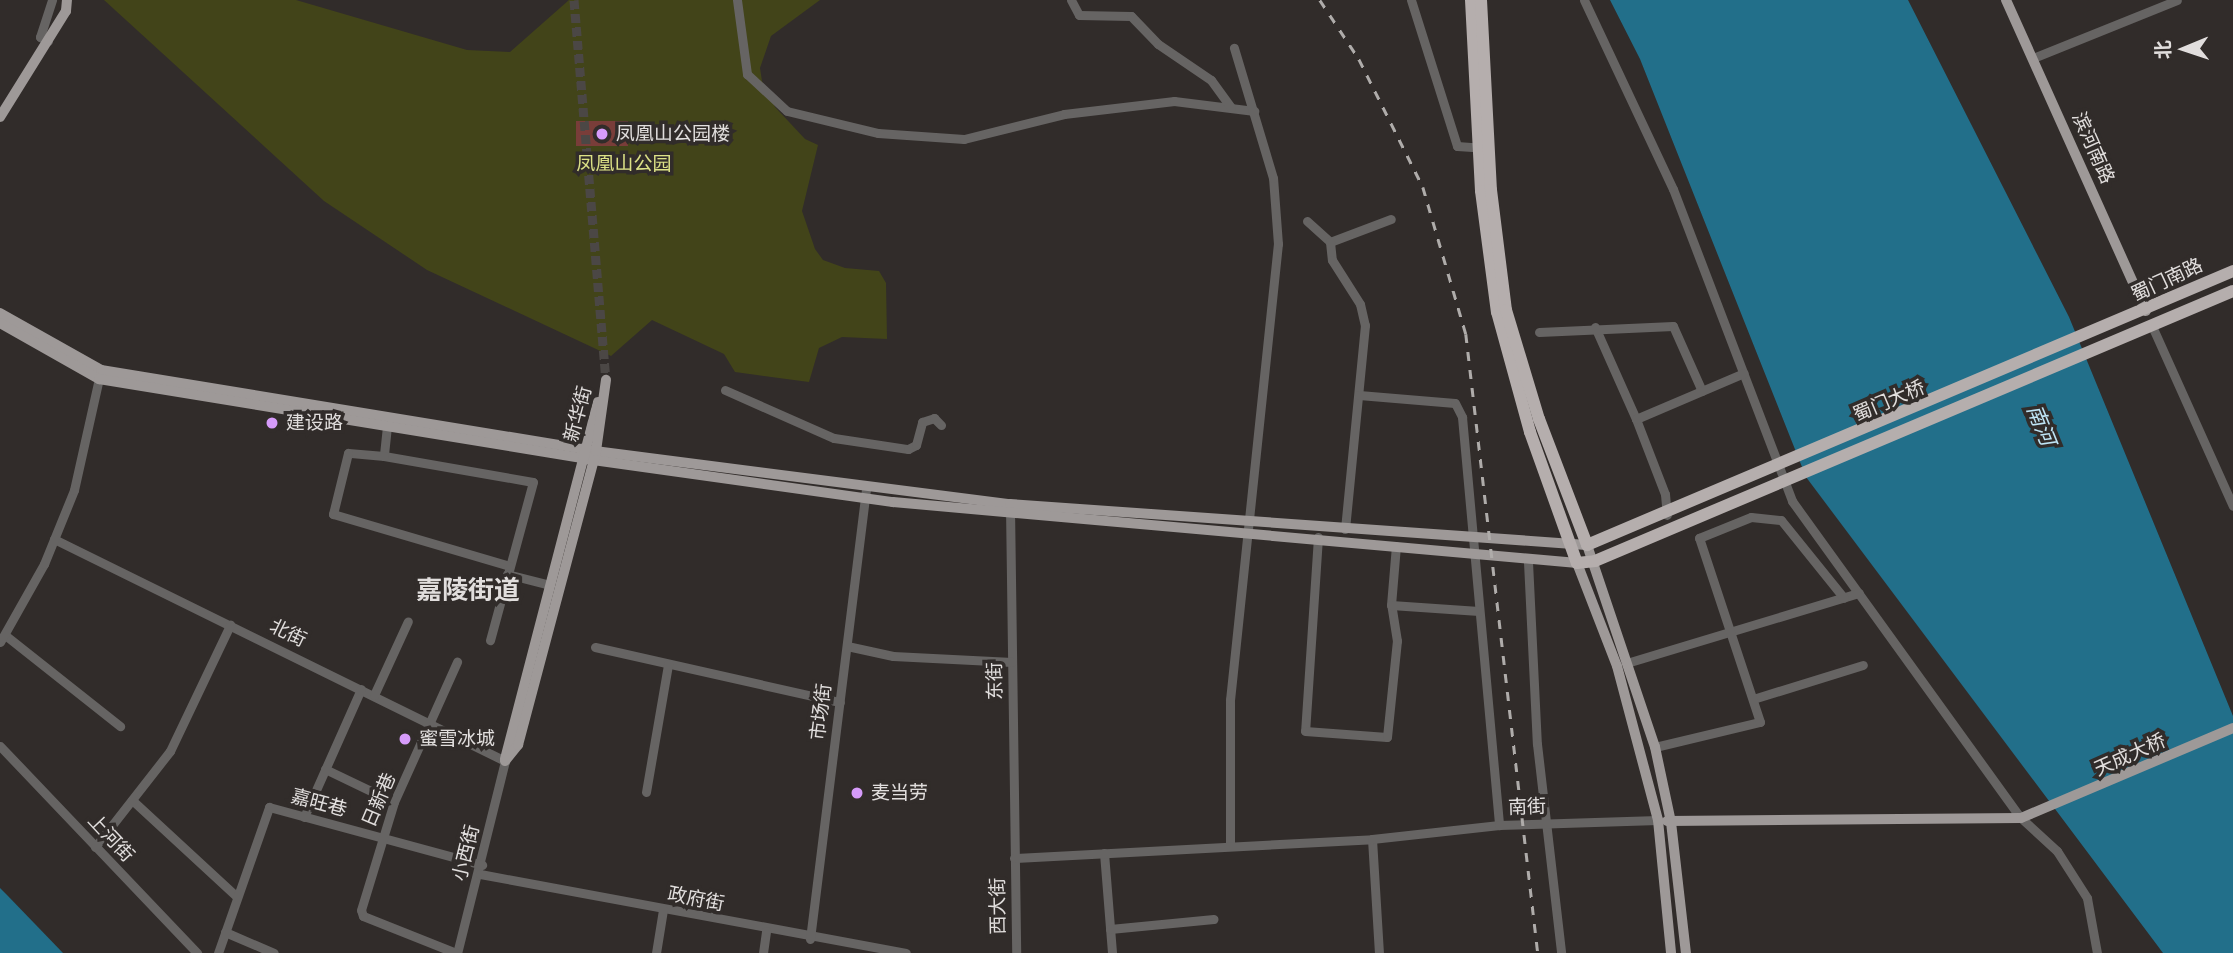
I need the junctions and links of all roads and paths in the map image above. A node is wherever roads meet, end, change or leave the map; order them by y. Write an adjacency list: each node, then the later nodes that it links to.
1 (52, 0): 11 (street)
2 (67, 0): 11 (main road)
3 (737, 0): 14 (street)
4 (1071, 0): 14 (street)
5 (1411, 0): 17 (street)
6 (1471, 0): 17 (highway)
7 (1481, 0): 17 (highway)
8 (1584, 0): 30 (street)
9 (2006, 0): 13 (main road, 滨河南路)
10 (2177, 0): 13 (street)
11 (48, 41): 16 (main road)
12 (1234, 48): 15 (street)
13 (2033, 58): 23 (main road, 滨河南路)
14 (1231, 108): 15 (street)
15 (1254, 111): 44 (street)
16 (0, 117)
17 (1484, 148): 49 (highway); 51 (highway)
18 (1391, 219): 20 (street)
19 (1307, 221): 20 (street)
20 (1329, 242): 34 (street)
21 (2233, 271): 23 (highway, 蜀门南路)
22 (2233, 291): 26 (highway, 蜀门南路)
23 (2146, 311): 28 (highway, 蜀门南路)
24 (0, 313): 31 (main road)
25 (0, 323): 31 (main road)
26 (2152, 326): 28 (highway, 蜀门南路); 41 (street)
27 (1595, 327): 29 (street); 33 (street); 35 (street)
28 (2119, 331): 43 (highway, 蜀门大桥); 53 (highway, 蜀门大桥)
29 (1539, 332)
30 (1744, 373): 33 (street); 58 (street)
31 (100, 375): 37 (main road); 38 (main road); 47 (street)
32 (725, 390): 36 (street)
33 (1702, 391): 35 (street)
34 (1359, 396): 45 (street); 48 (street)
35 (1636, 419): 43 (street)
36 (942, 425)
37 (387, 426): 38 (main road); 39 (street)
38 (590, 455): 38 (main road, 新华街); 40 (main road); 57 (main road, 新华街); 83 (main road, 新华街)
39 (384, 456): 56 (street); 56 (street)
40 (865, 493): 42 (main road); 67 (street, 市场街)
41 (2233, 506)
42 (1010, 509): 44 (main road); 70 (street, 东街)
43 (1672, 513): 49 (highway, 蜀门大桥)
44 (1246, 525): 45 (main road); 46 (main road); 97 (street)
45 (1345, 529): 48 (main road)
46 (1318, 537): 50 (main road); 60 (street)
47 (54, 539): 63 (street, 北街); 65 (street)
48 (1472, 539): 51 (main road); 52 (street)
49 (1587, 545): 51 (main road); 53 (main road)
50 (1396, 546): 52 (main road); 60 (street)
51 (1569, 546): 55 (highway)
52 (1473, 554): 54 (main road); 61 (street)
53 (1595, 561): 55 (highway, 蜀门大桥); 71 (main road)
54 (1528, 562): 55 (main road); 93 (street)
55 (1577, 563): 91 (main road)
56 (509, 570): 57 (street); 66 (street)
57 (550, 584): 83 (main road, 新华街)
58 (1859, 593): 59 (street); 90 (street)
59 (1844, 597): 64 (street); 64 (street)
60 (1391, 605): 61 (street)
61 (1479, 611): 94 (street)
62 (408, 621): 75 (street)
63 (230, 625): 74 (street, 北街); 86 (street)
64 (1731, 632): 71 (street); 76 (street)
65 (3, 639): 79 (street)
66 (490, 640)
67 (847, 646): 70 (street); 77 (street, 市场街)
68 (595, 647): 72 (street)
69 (457, 662): 78 (street, 日新巷)
70 (1012, 662): 100 (street, 东街)
71 (1630, 662): 82 (main road)
72 (668, 664): 77 (street); 85 (street)
73 (1863, 665): 76 (street)
74 (361, 689): 75 (street, 北街); 84 (street)
75 (374, 695): 78 (street, 北街)
76 (1753, 699): 82 (street)
77 (840, 702): 108 (street, 市场街)
78 (434, 724): 83 (street, 北街); 87 (street, 日新巷)
79 (120, 726)
80 (2233, 728): 88 (main road, 天成大桥)
81 (0, 746): 98 (street, 上河街)
82 (1655, 747): 92 (main road)
83 (505, 761): 101 (street, 小西街)
84 (325, 769): 87 (street); 89 (street)
85 (646, 792)
86 (132, 800): 98 (street); 102 (street)
87 (394, 802): 95 (street, 日新巷)
88 (2041, 813): 90 (main road, 南街)
89 (303, 817): 95 (street, 嘉旺巷); 102 (street, 嘉旺巷)
90 (2021, 818): 92 (main road, 南街); 122 (street)
91 (1658, 820): 92 (main road, 南街); 93 (street, 南街); 120 (main road)
92 (1671, 822): 121 (main road)
93 (1547, 823): 94 (street, 南街); 119 (street)
94 (1499, 825): 96 (street, 南街)
95 (382, 838): 101 (street, 嘉旺巷); 112 (street, 日新巷)
96 (1372, 839): 97 (street, 南街); 118 (street)
97 (1230, 846): 99 (street, 南街)
98 (95, 847): 109 (street, 上河街)
99 (1104, 853): 100 (street, 南街); 105 (street)
100 (1014, 858): 116 (street, 西大街)
101 (481, 869): 103 (street, 政府街); 112 (street, 小西街)
102 (237, 897): 107 (street)
103 (663, 910): 106 (street, 政府街); 113 (street)
104 (1214, 919): 105 (street)
105 (1110, 929): 117 (street)
106 (766, 931): 108 (street, 政府街); 114 (street)
107 (225, 932): 110 (street); 111 (street)
108 (810, 939): 115 (street, 政府街)
109 (197, 953)
110 (218, 953)
111 (274, 953)
112 (457, 953)
113 (656, 953)
114 (763, 953)
115 (906, 953)
116 (1016, 953)
117 (1112, 953)
118 (1379, 953)
119 (1561, 953)
120 (1671, 953)
121 (1686, 953)
122 (2097, 953)

